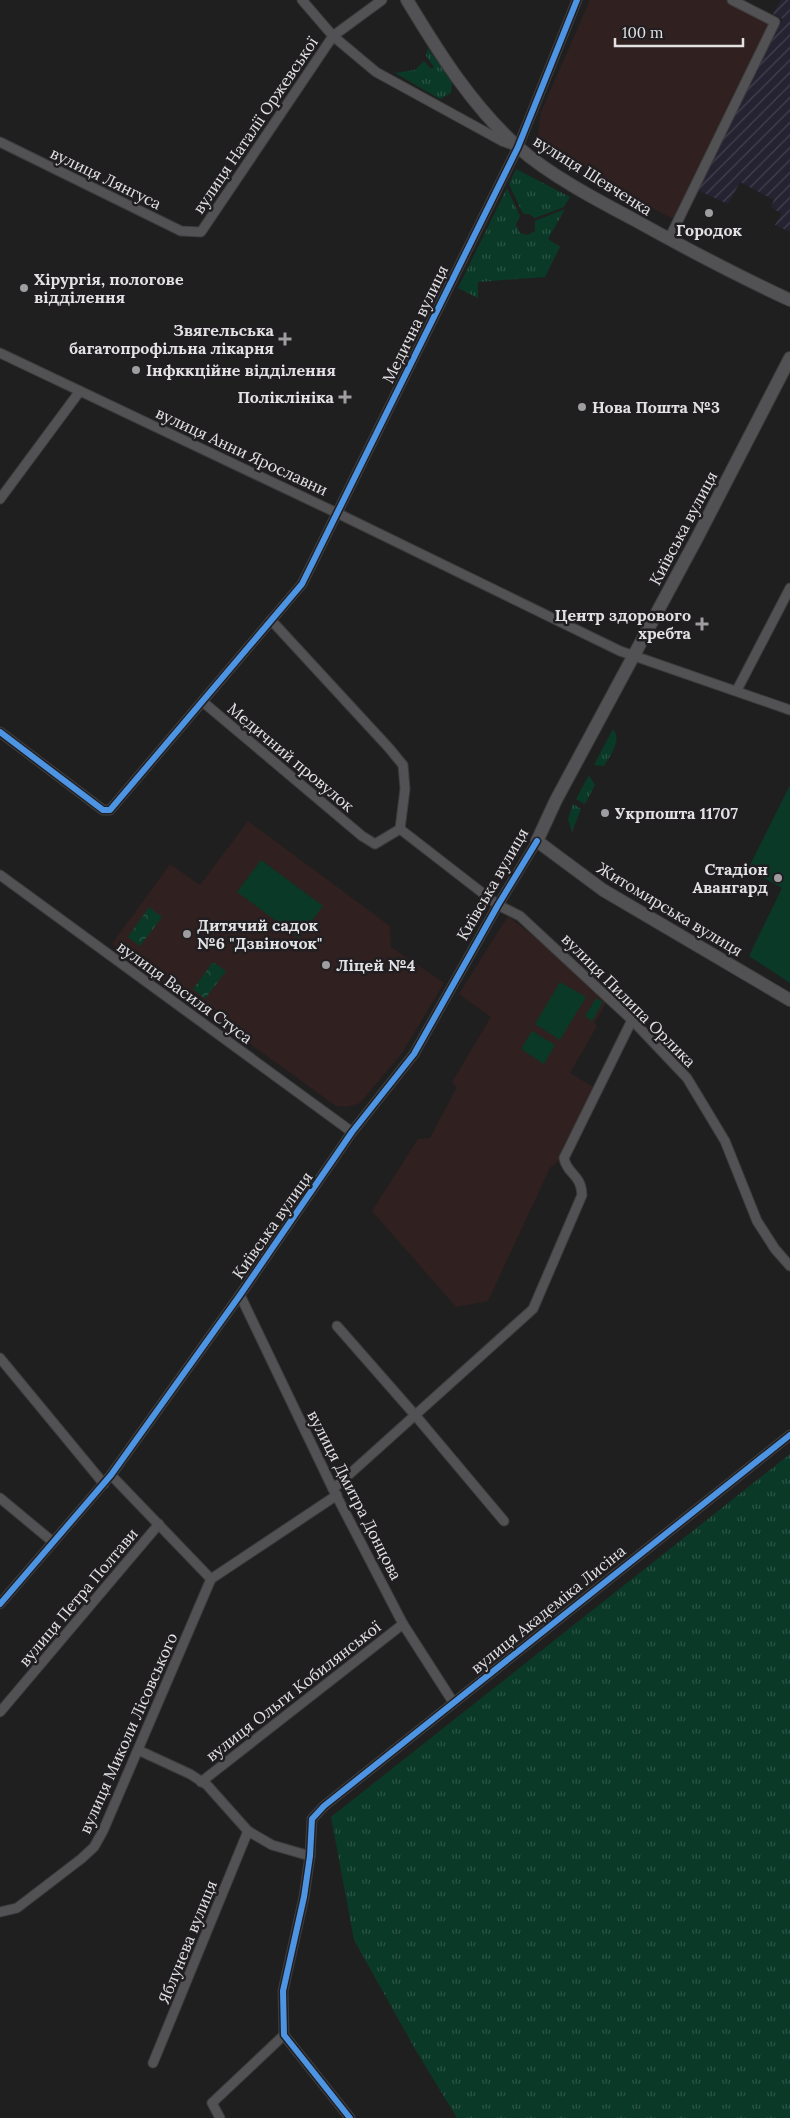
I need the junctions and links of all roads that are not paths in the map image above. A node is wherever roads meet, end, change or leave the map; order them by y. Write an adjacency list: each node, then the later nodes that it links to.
1 (302, 0): 6 (street)
2 (382, 0): 6 (street, вулиця Наталії Оржевської)
3 (407, 0): 8 (main road, вулиця Шевченка)
4 (577, 0): 8 (street, Медична вулиця)
5 (732, 0): 10 (street)
6 (333, 36): 8 (street); 9 (street, вулиця Наталії Оржевської)
7 (0, 142): 9 (street, вулиця Лянгуса)
8 (518, 147): 10 (main road, вулиця Шевченка); 16 (street, Медична вулиця)
9 (201, 232)
10 (669, 239): 11 (main road, вулиця Шевченка)
11 (790, 300)
12 (0, 353): 14 (street, вулиця Анни Ярославни)
13 (790, 358): 20 (main road, Київська вулиця)
14 (80, 391): 15 (street); 16 (street, вулиця Анни Ярославни)
15 (0, 499)
16 (337, 513): 19 (street, Медичний провулок); 20 (street, вулиця Анни Ярославни)
17 (790, 588): 18 (street)
18 (786, 604): 21 (street)
19 (271, 620): 22 (street, Медичний провулок); 25 (street)
20 (632, 657): 21 (street, вулиця Анни Ярославни); 26 (main road, Київська вулиця)
21 (737, 690): 23 (street, вулиця Анни Ярославни)
22 (203, 702): 24 (street); 25 (street, Медичний провулок)
23 (790, 710)
24 (0, 732)
25 (400, 829): 28 (street)
26 (537, 841): 28 (street, Київська вулиця); 29 (main road, Житомирська вулиця)
27 (0, 876): 31 (street, вулиця Василя Стуса)
28 (498, 905): 30 (street, вулиця Пилипа Орлика); 31 (street, Київська вулиця)
29 (790, 1000)
30 (632, 1020): 32 (street, вулиця Пилипа Орлика); 36 (street)
31 (352, 1132): 33 (street, Київська вулиця)
32 (790, 1266)
33 (240, 1295): 38 (street, Київська вулиця); 40 (street, вулиця Дмитра Донцова)
34 (338, 1326): 36 (street)
35 (0, 1358): 39 (street)
36 (416, 1415): 40 (street); 42 (street)
37 (790, 1434): 48 (street, вулиця Академіка Лисіна)
38 (111, 1475): 39 (street, Київська вулиця); 43 (street)
39 (104, 1484): 44 (street, Київська вулиця)
40 (335, 1492): 45 (street); 47 (street, вулиця Дмитра Донцова)
41 (0, 1498): 44 (street)
42 (504, 1521)
43 (159, 1524): 45 (street); 49 (street, вулиця Петра Полтави)
44 (53, 1542): 46 (street, Київська вулиця)
45 (211, 1578): 50 (street, вулиця Миколи Лісовського)
46 (0, 1604)
47 (403, 1624): 48 (street, вулиця Дмитра Донцова); 51 (street, вулиця Ольги Кобилянської)
48 (453, 1702): 53 (street, вулиця Академіка Лисіна)
49 (0, 1712)
50 (138, 1750): 51 (street); 54 (street, вулиця Миколи Лісовського)
51 (201, 1782): 52 (street)
52 (248, 1831): 53 (street); 56 (street, Яблунева вулиця)
53 (310, 1856): 55 (street, вулиця Академіка Лисіна)
54 (0, 1912)
55 (284, 2035): 57 (street); 58 (street)
56 (153, 2063)
57 (220, 2118)
58 (350, 2118)

